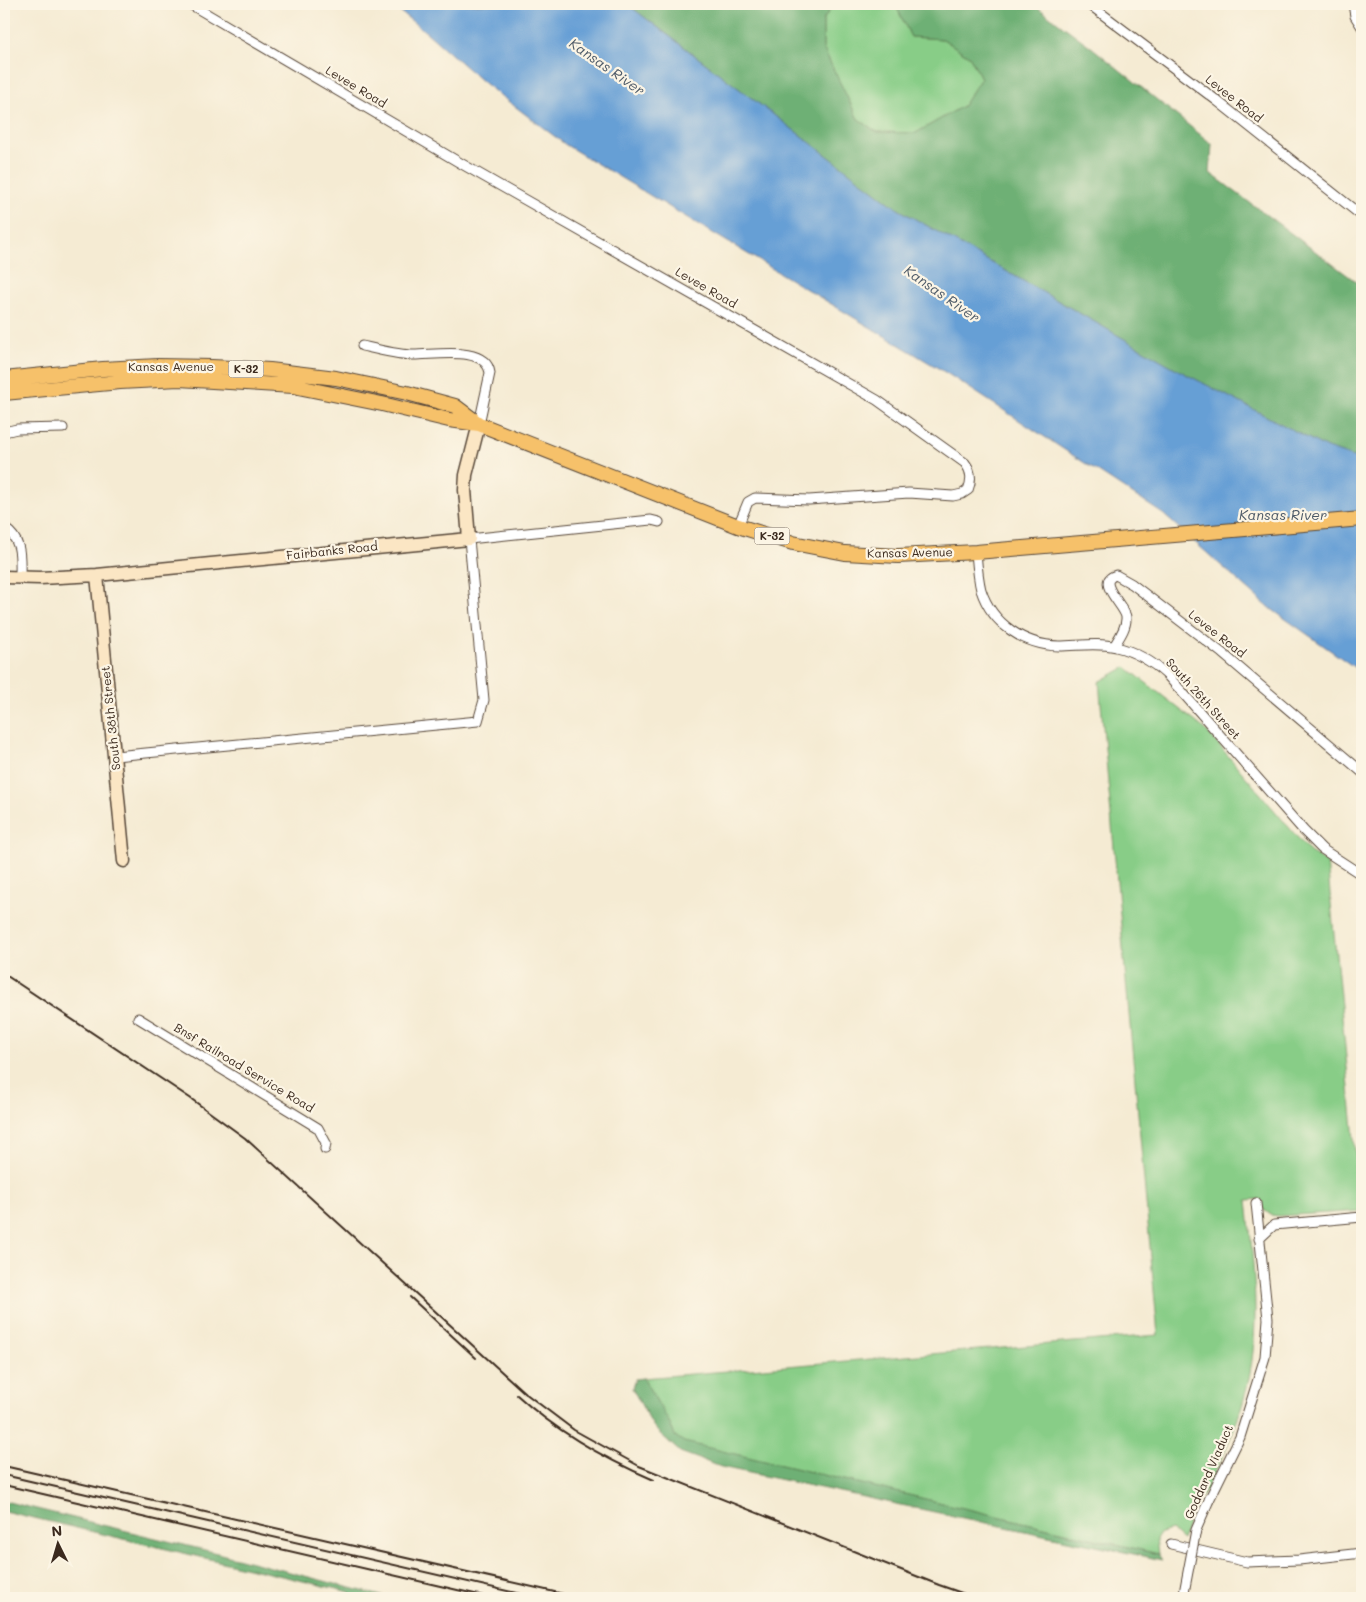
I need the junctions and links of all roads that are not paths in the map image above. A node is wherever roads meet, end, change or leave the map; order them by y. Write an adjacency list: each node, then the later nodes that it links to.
1 (190, 4): 14 (street, Levee Road)
2 (1090, 4): 5 (street, Levee Road)
3 (1353, 4): 4 (street)
4 (1362, 27)
5 (1362, 216)
6 (362, 346): 9 (street)
7 (4, 379): 9 (main road, Kansas Avenue / K-32)
8 (4, 393): 9 (main road, Kansas Avenue / K-32)
9 (479, 424): 14 (main road, Kansas Avenue / K-32); 16 (street)
10 (63, 428): 11 (street)
11 (4, 432)
12 (1362, 518): 17 (main road, Kansas Avenue / K-32)
13 (659, 522): 16 (street, Fairbanks Road)
14 (738, 526): 17 (main road, Kansas Avenue / K-32)
15 (4, 528): 20 (street)
16 (469, 539): 18 (street, Fairbanks Road); 22 (street)
17 (976, 552): 21 (street, South 26th Street)
18 (97, 575): 20 (street, Fairbanks Road); 22 (street, South 38th Street)
19 (4, 578): 20 (street, Fairbanks Road)
20 (20, 578)
21 (1114, 646): 23 (street, Levee Road); 25 (street, South 26th Street)
22 (115, 756): 24 (street, South 38th Street)
23 (1362, 772)
24 (124, 861)
25 (1362, 875)
26 (138, 1018): 27 (street, Bnsf Railroad Service Road)
27 (324, 1149)
28 (1256, 1202): 30 (street, Goddard Viaduct)
29 (1362, 1217): 30 (street)
30 (1259, 1239): 33 (street, Goddard Viaduct, bridge)
31 (1171, 1544): 32 (street)
32 (1362, 1553)
33 (1183, 1598)

